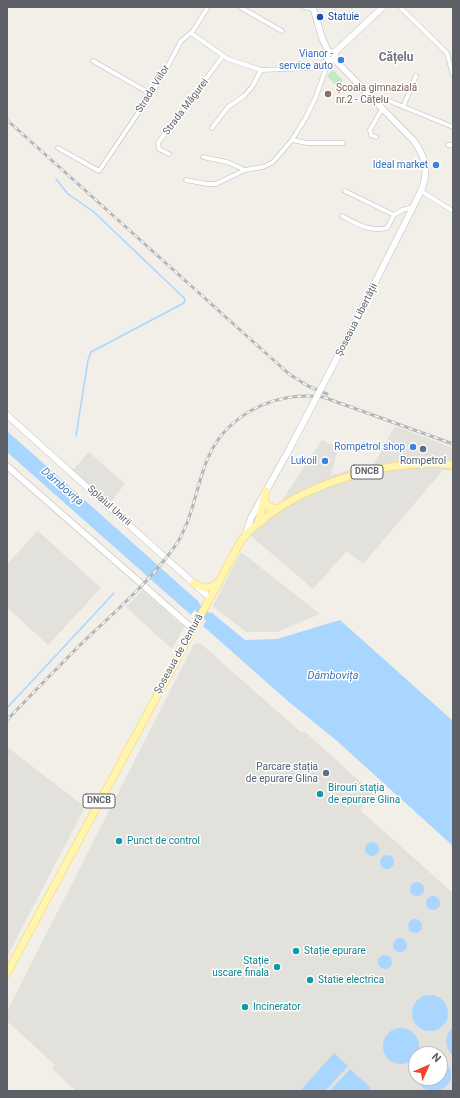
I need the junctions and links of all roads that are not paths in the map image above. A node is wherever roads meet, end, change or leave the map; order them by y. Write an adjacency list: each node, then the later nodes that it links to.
1 (208, 7): 8 (street, Strada Viilor)
2 (240, 7): 7 (street)
3 (304, 7): 6 (street)
4 (383, 7): 10 (main road)
5 (400, 7): 13 (street)
6 (313, 8): 10 (main road, Șoseaua Libertății)
7 (282, 31)
8 (191, 33): 9 (street); 15 (street, Strada Viilor)
9 (223, 56): 12 (street); 27 (street, Strada Măgurei)
10 (331, 57): 12 (street); 16 (main road, Șoseaua Libertății); 22 (street)
11 (93, 61): 15 (street)
12 (261, 70): 20 (street)
13 (453, 75)
14 (416, 76): 17 (street)
15 (151, 94): 26 (street, Strada Viilor)
16 (372, 99): 17 (street); 18 (main road, Șoseaua Libertății)
17 (403, 107): 19 (street)
18 (382, 109): 21 (street); 31 (main road, Șoseaua Libertății)
19 (453, 127)
20 (212, 128)
21 (376, 137)
22 (292, 140): 23 (street); 29 (street)
23 (343, 143)
24 (448, 145): 25 (street)
25 (453, 145)
26 (58, 148)
27 (169, 154)
28 (203, 157): 29 (street)
29 (245, 170): 30 (street)
30 (186, 180)
31 (421, 191): 33 (main road, Șoseaua Libertății); 34 (street)
32 (344, 192): 35 (street)
33 (414, 206): 35 (street); 40 (main road, Șoseaua Libertății, bridge)
34 (453, 211)
35 (394, 215): 36 (street)
36 (342, 216)
37 (7, 415): 46 (main road, Splaiul Unirii)
38 (453, 465): 42 (main road, Șoseaua de Centură / DNCB)
39 (7, 466): 48 (main road)
40 (266, 491): 41 (main road); 44 (main road, Șoseaua Libertății)
41 (264, 499): 42 (main road); 43 (main road)
42 (278, 508): 43 (main road, Șoseaua de Centură / DNCB)
43 (258, 524): 44 (main road, Șoseaua de Centură / DNCB)
44 (244, 536): 45 (main road, Șoseaua de Centură / DNCB)
45 (219, 581): 46 (main road); 47 (main road, Șoseaua de Centură / DNCB)
46 (194, 583): 47 (main road, Splaiul Unirii)
47 (210, 598): 48 (main road, Șoseaua de Centură / DNCB)
48 (193, 629): 49 (main road, Șoseaua de Centură / DNCB)
49 (7, 973)

